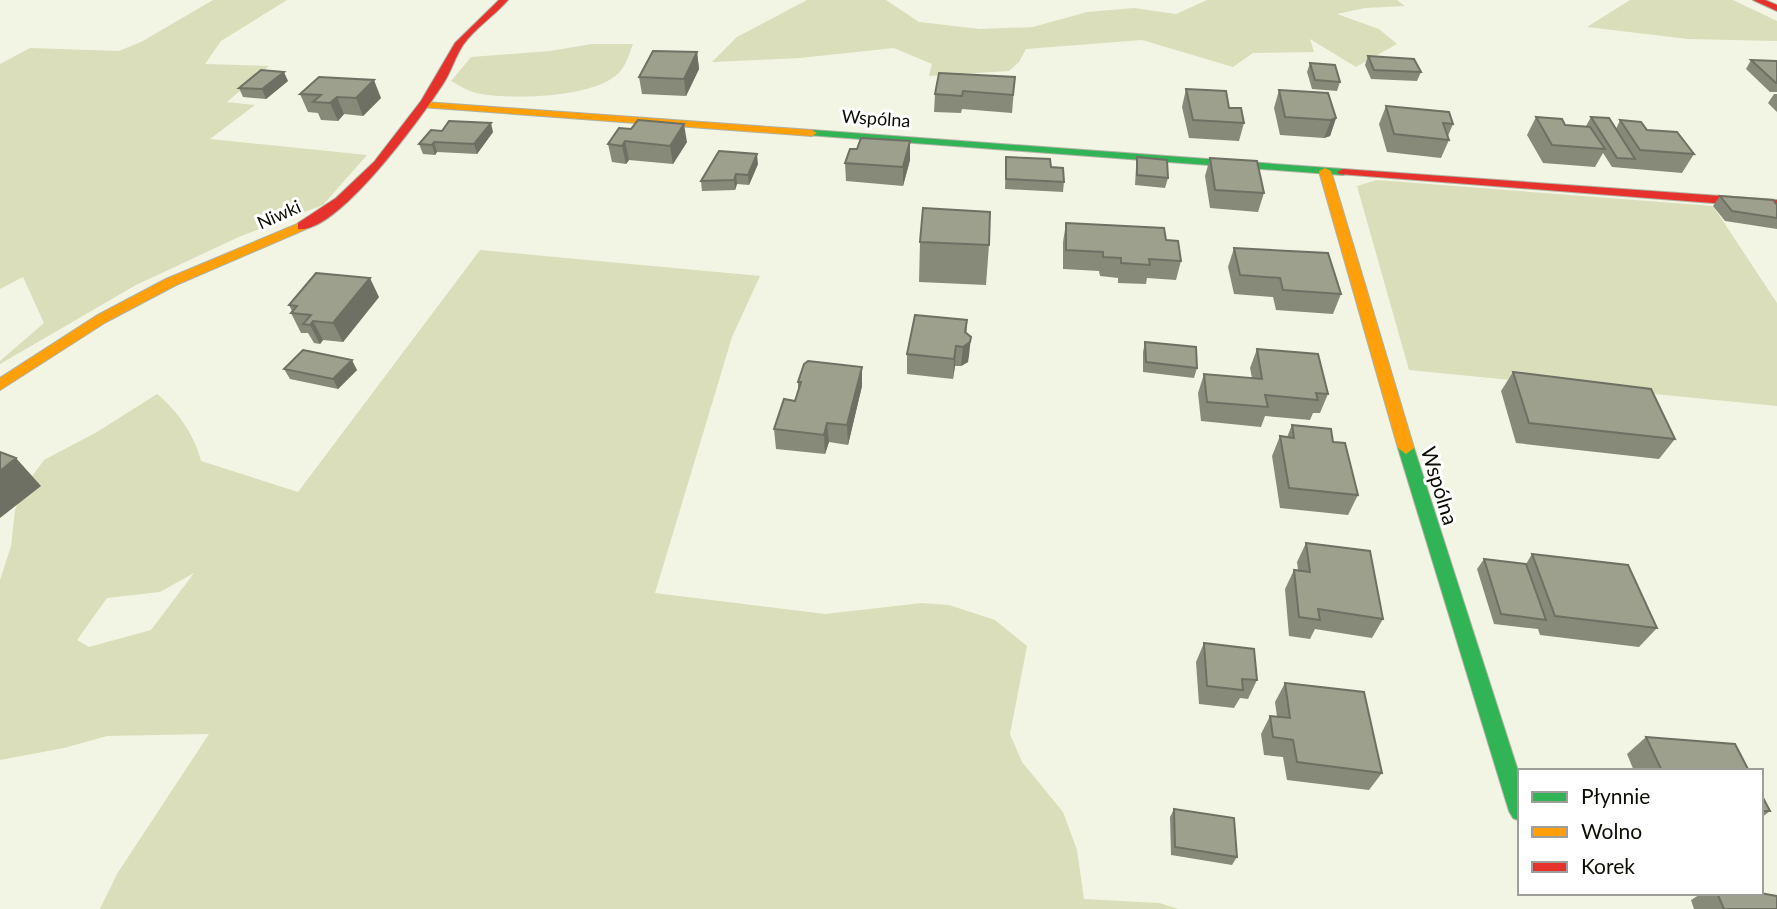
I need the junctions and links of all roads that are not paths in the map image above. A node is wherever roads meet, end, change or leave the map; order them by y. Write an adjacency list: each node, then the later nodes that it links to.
1 (504, 0): 4 (street, Niwki)
2 (1757, 0): 3 (street)
3 (1777, 8)
4 (425, 105): 5 (street, Wspólna); 7 (street, Niwki)
5 (1325, 171): 6 (street, Wspólna); 8 (street, Wspólna)
6 (1777, 204)
7 (0, 384)
8 (1518, 805)

